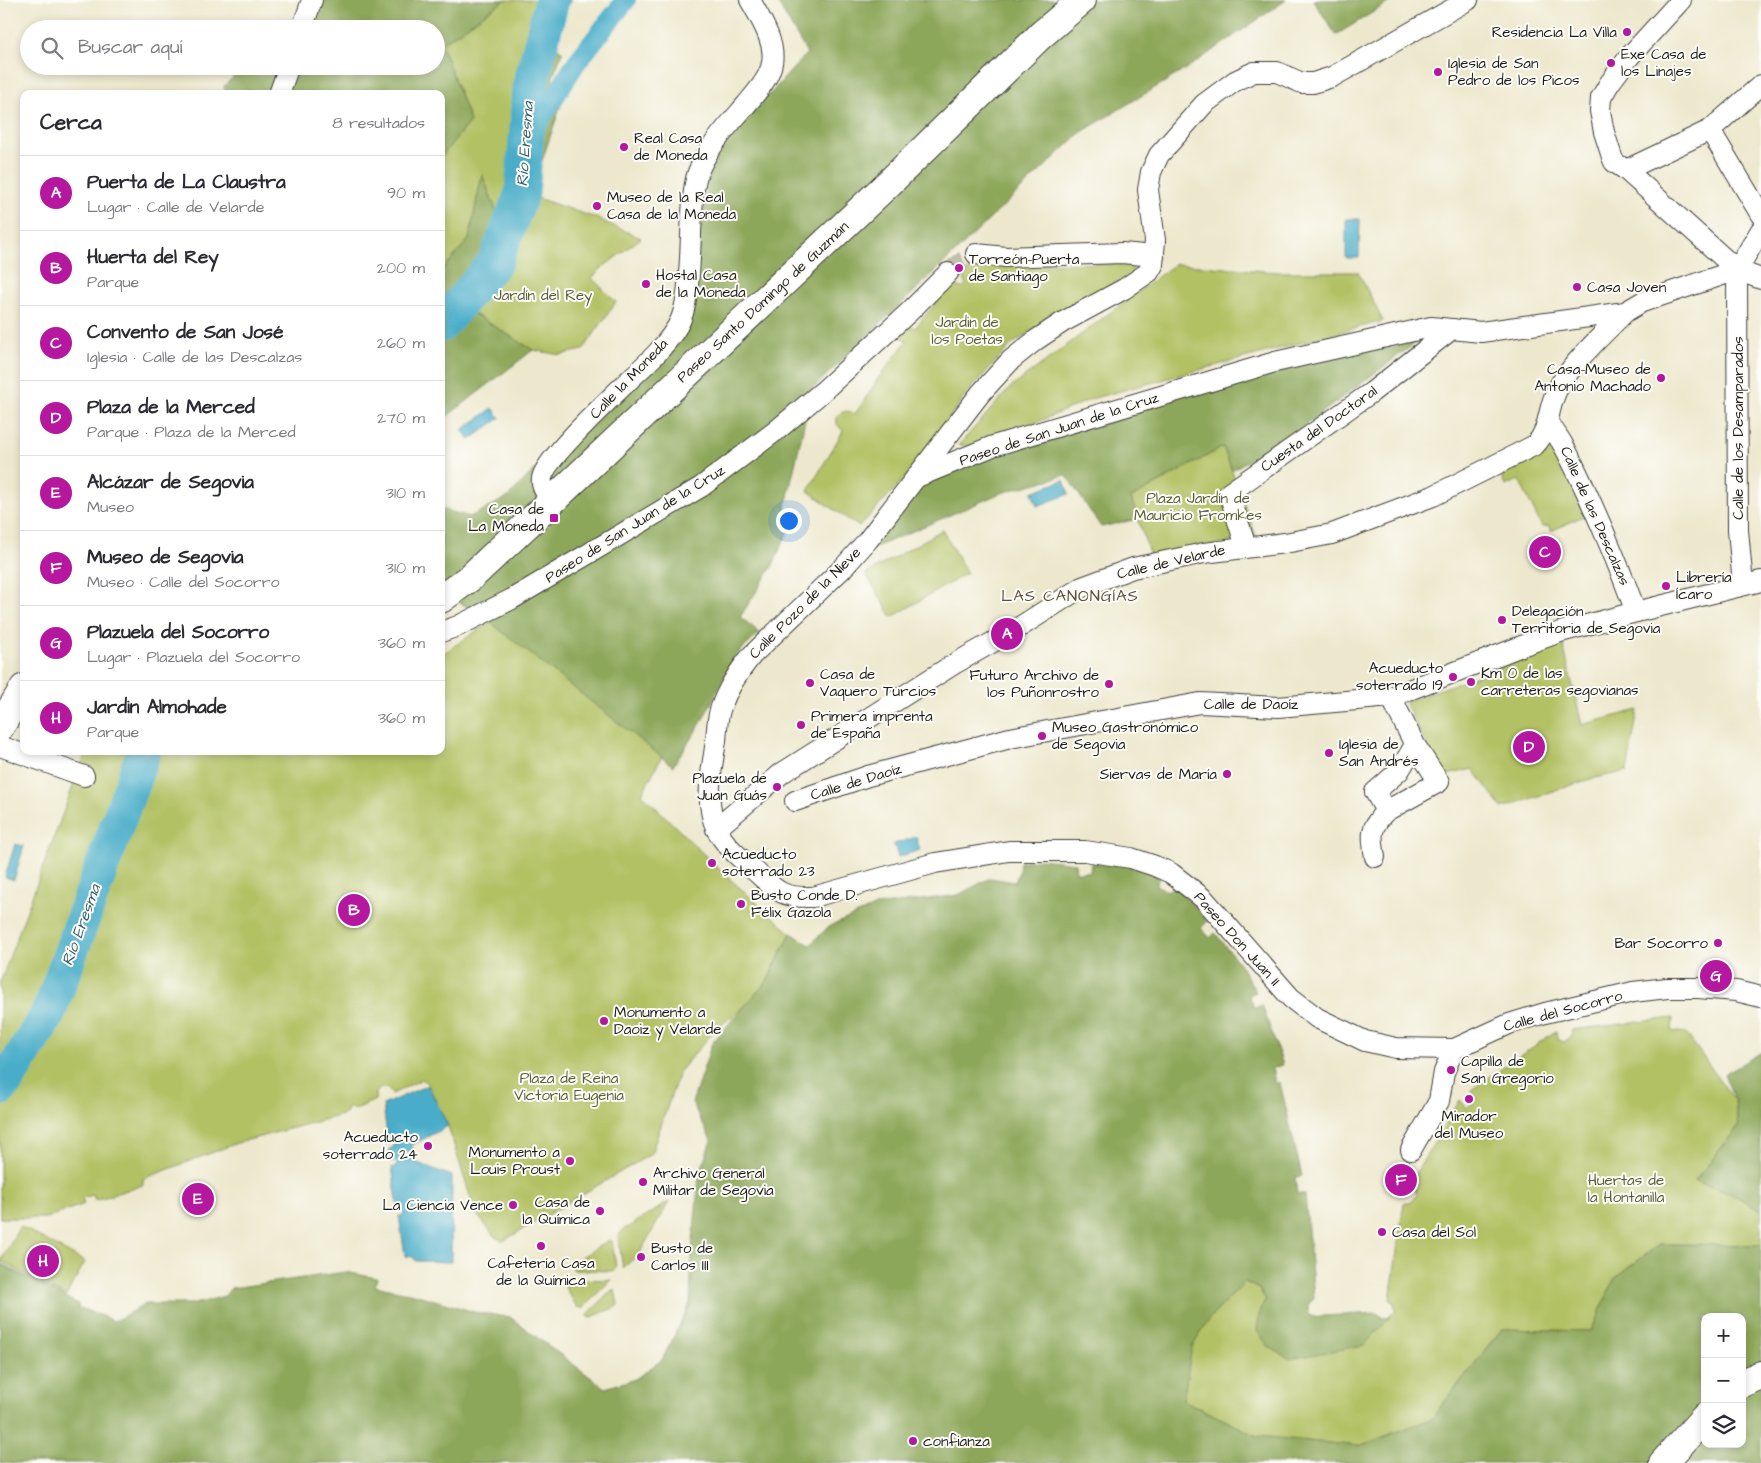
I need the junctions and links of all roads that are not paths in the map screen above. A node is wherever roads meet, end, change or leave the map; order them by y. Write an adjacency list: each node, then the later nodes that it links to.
1 (312, 0): 6 (street)
2 (750, 0): 23 (street, Calle la Moneda)
3 (1082, 0): 23 (main road, Paseo Santo Domingo de Guzmán)
4 (1468, 0): 15 (street)
5 (1680, 0): 11 (street)
6 (305, 20)
7 (286, 75): 9 (street)
8 (1761, 85): 10 (street)
9 (280, 90)
10 (1710, 130): 11 (street); 12 (street)
11 (1626, 170): 16 (street)
12 (1761, 215)
13 (1761, 230): 16 (street)
14 (976, 254): 15 (street)
15 (1154, 256): 22 (street, Paseo de San Juan de la Cruz)
16 (1737, 270): 18 (street); 19 (street, Paseo de San Juan de la Cruz); 25 (street, Calle de los Desamparados)
17 (948, 272): 28 (street, Paseo de San Juan de la Cruz)
18 (1761, 279)
19 (1633, 307): 20 (street, Paseo de San Juan de la Cruz); 21 (street)
20 (1452, 329): 22 (street, Paseo de San Juan de la Cruz); 24 (street, Cuesta del Doctoral)
21 (1548, 423): 24 (street, Calle de Velarde); 27 (street, Calle de las Descalzas)
22 (916, 477): 39 (street, Calle Pozo de la Nieve)
23 (552, 502): 26 (main road, Paseo Santo Domingo de Guzmán)
24 (1246, 547): 39 (street, Calle de Velarde)
25 (1752, 583): 27 (street, Calle de Daoíz)
26 (445, 595)
27 (1636, 612): 30 (street, Calle de Daoíz)
28 (445, 631)
29 (20, 694): 31 (main road)
30 (1391, 696): 32 (street); 37 (street, Calle de Daoíz)
31 (0, 727)
32 (1415, 745): 38 (street); 38 (street)
33 (0, 746): 34 (street)
34 (20, 753)
35 (25, 755): 36 (street)
36 (84, 776)
37 (796, 801)
38 (1386, 811): 40 (street)
39 (723, 823): 42 (street, Paseo Don Juan II)
40 (1375, 857)
41 (1761, 997): 42 (street, Calle del Socorro)
42 (1454, 1049): 43 (street)
43 (1411, 1150)
44 (1761, 1375): 45 (main road)
45 (1746, 1382)
46 (1701, 1421): 47 (main road)
47 (1663, 1463)

